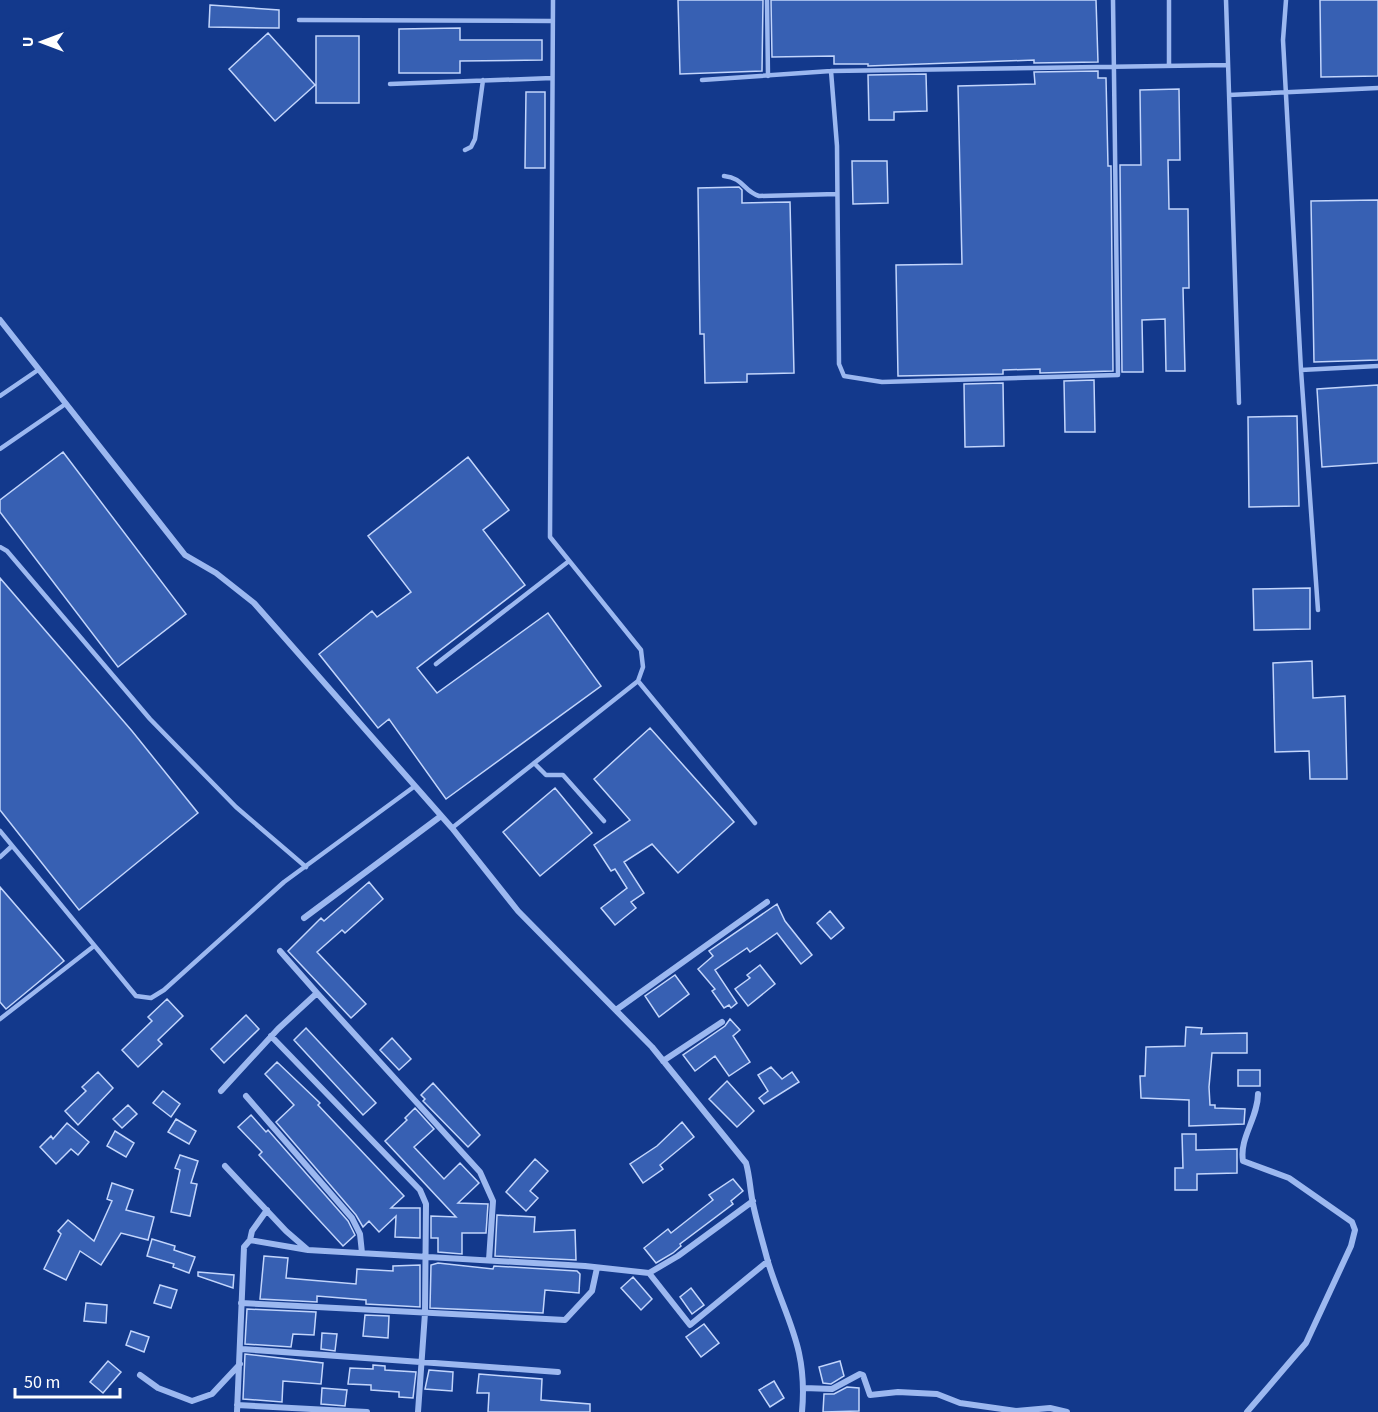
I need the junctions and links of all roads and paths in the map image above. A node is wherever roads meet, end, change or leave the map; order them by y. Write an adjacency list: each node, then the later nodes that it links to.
1 (553, 0): 10 (lane)
2 (767, 0): 15 (lane)
3 (1113, 0): 13 (lane)
4 (1169, 0): 12 (lane)
5 (1226, 0): 11 (lane)
6 (1281, 0): 8 (lane)
7 (1286, 0): 8 (lane)
8 (1284, 8): 21 (lane)
9 (299, 20): 10 (lane)
10 (553, 21): 16 (lane)
11 (1228, 65): 12 (lane); 22 (lane)
12 (1169, 66): 13 (lane)
13 (1114, 67): 14 (lane); 25 (lane)
14 (831, 71): 15 (lane); 25 (lane)
15 (768, 76): 18 (lane)
16 (552, 78): 17 (lane); 35 (lane)
17 (483, 80): 19 (lane); 23 (lane)
18 (702, 80)
19 (390, 84)
20 (1378, 88): 21 (lane)
21 (1286, 92): 22 (lane); 29 (lane)
22 (1229, 95): 31 (lane)
23 (465, 150)
24 (724, 176): 25 (lane)
25 (837, 194)
26 (0, 320): 28 (street)
27 (1378, 366): 29 (lane)
28 (38, 370): 30 (lane); 32 (street)
29 (1301, 370): 36 (lane)
30 (0, 396)
31 (1239, 403)
32 (64, 405): 33 (lane); 40 (street)
33 (0, 449)
34 (0, 548): 48 (lane)
35 (569, 561): 37 (lane); 38 (lane)
36 (1318, 610)
37 (436, 664)
38 (638, 681): 39 (lane); 43 (lane)
39 (534, 764): 42 (lane); 44 (lane)
40 (415, 786): 41 (street); 48 (lane)
41 (441, 816): 44 (street); 50 (street)
42 (604, 821)
43 (755, 823)
44 (452, 828): 54 (street)
45 (0, 831): 46 (lane)
46 (12, 846): 47 (lane); 51 (lane)
47 (0, 856)
48 (306, 867): 51 (lane)
49 (767, 902): 54 (street)
50 (304, 918)
51 (94, 946): 55 (lane)
52 (280, 951): 53 (street)
53 (317, 993): 57 (street); 69 (street)
54 (616, 1010): 58 (street)
55 (0, 1019)
56 (722, 1022): 58 (street)
57 (271, 1036): 59 (street); 68 (street)
58 (663, 1061): 63 (street)
59 (220, 1091)
60 (1258, 1094): 86 (street)
61 (246, 1096): 67 (street)
62 (225, 1166): 64 (street)
63 (753, 1201): 70 (street); 72 (street)
64 (267, 1210): 65 (street); 66 (street)
65 (250, 1240): 66 (street); 73 (street)
66 (308, 1250): 67 (street)
67 (362, 1254): 68 (street)
68 (426, 1256): 69 (street); 74 (street)
69 (489, 1260): 71 (street)
70 (768, 1261): 72 (street); 80 (street)
71 (597, 1268): 72 (street); 74 (street)
72 (650, 1273)
73 (241, 1303): 74 (street); 75 (street)
74 (425, 1313): 76 (street)
75 (242, 1349): 76 (street); 77 (street)
76 (422, 1361): 78 (street); 83 (street)
77 (240, 1364): 79 (street); 81 (street)
78 (558, 1372)
79 (140, 1375)
80 (804, 1388): 84 (street); 85 (street)
81 (237, 1408): 82 (street)
82 (367, 1412)
83 (418, 1412)
84 (802, 1412)
85 (1067, 1412)
86 (1247, 1412)

